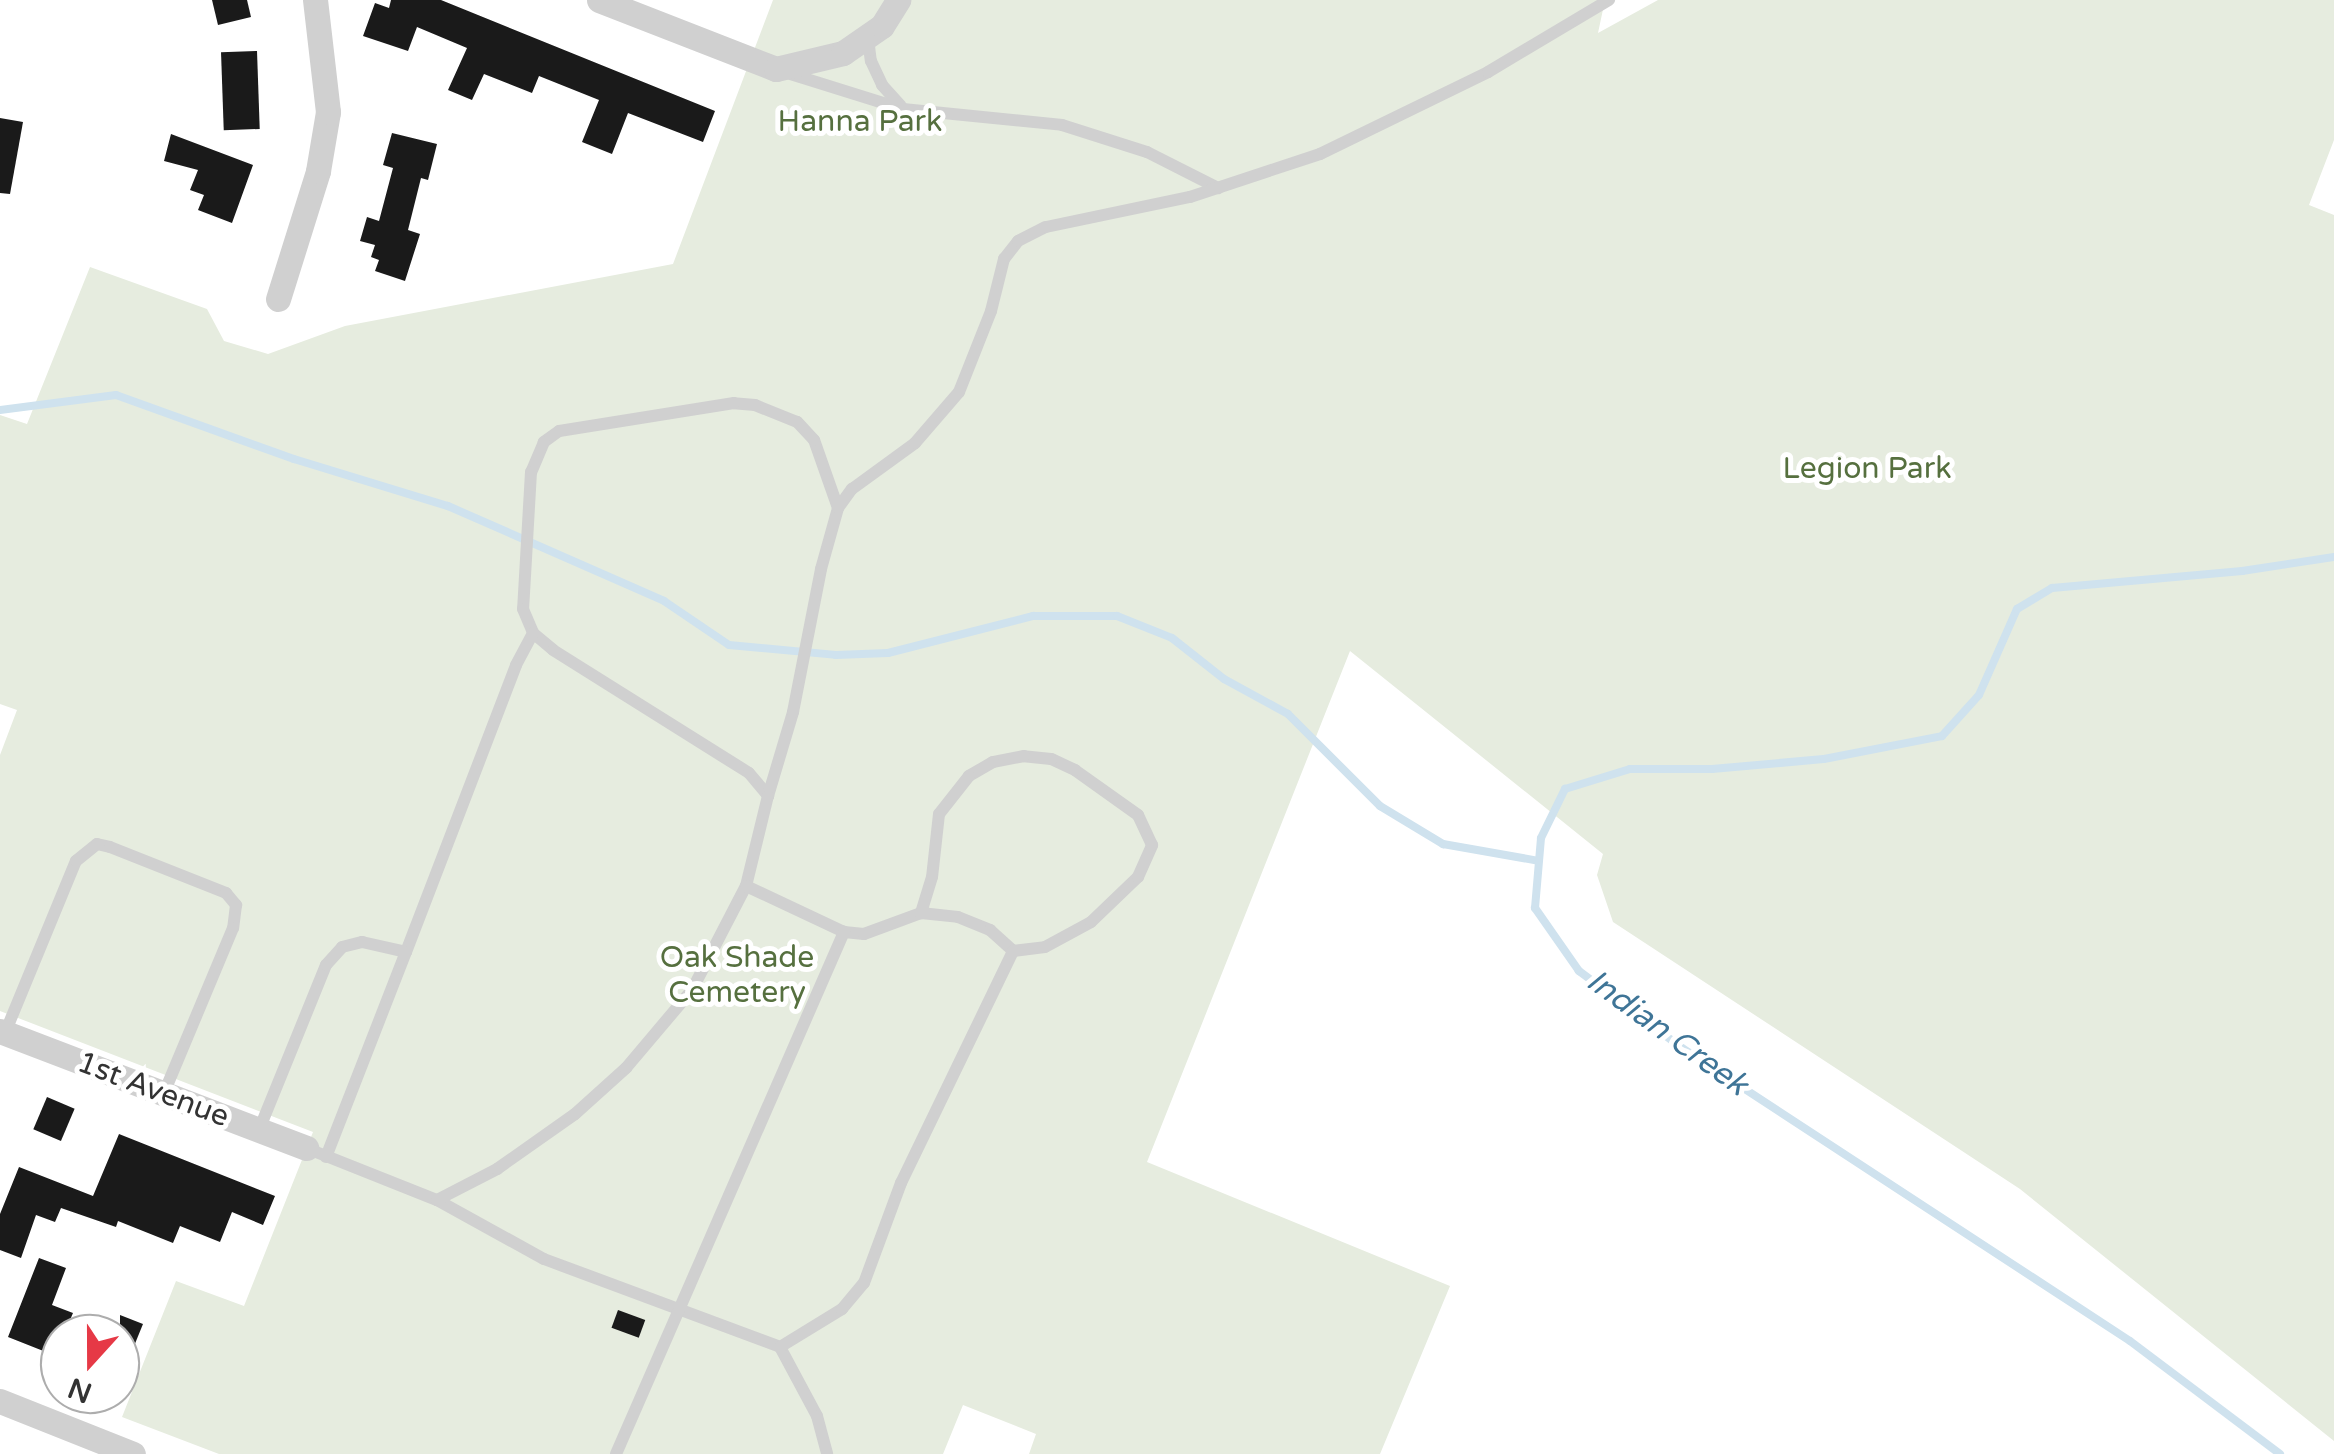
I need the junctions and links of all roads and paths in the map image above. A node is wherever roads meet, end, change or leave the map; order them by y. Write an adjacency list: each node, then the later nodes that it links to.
1 (315, 0): 9 (street)
2 (599, 0): 6 (street)
3 (898, 0): 5 (street)
4 (1609, 0): 8 (lane)
5 (868, 38): 6 (street); 7 (lane)
6 (776, 69): 7 (lane)
7 (903, 108): 8 (lane)
8 (1218, 188): 10 (lane)
9 (278, 299)
10 (838, 508): 11 (lane); 12 (lane)
11 (533, 633): 12 (lane); 16 (lane)
12 (768, 796): 13 (lane)
13 (746, 886): 15 (lane); 22 (lane)
14 (921, 913): 15 (lane); 17 (lane); 17 (lane)
15 (844, 932): 23 (lane)
16 (406, 952): 20 (lane); 21 (lane)
17 (1013, 952): 24 (lane)
18 (2, 1037): 19 (street, 1st Avenue); 19 (lane)
19 (164, 1094): 20 (street, 1st Avenue)
20 (259, 1130): 21 (street, 1st Avenue)
21 (316, 1153): 22 (lane)
22 (438, 1200): 23 (lane)
23 (676, 1312): 24 (lane); 27 (lane)
24 (780, 1347): 28 (lane)
25 (0, 1401): 26 (street)
26 (133, 1454)
27 (616, 1454)
28 (828, 1454)

